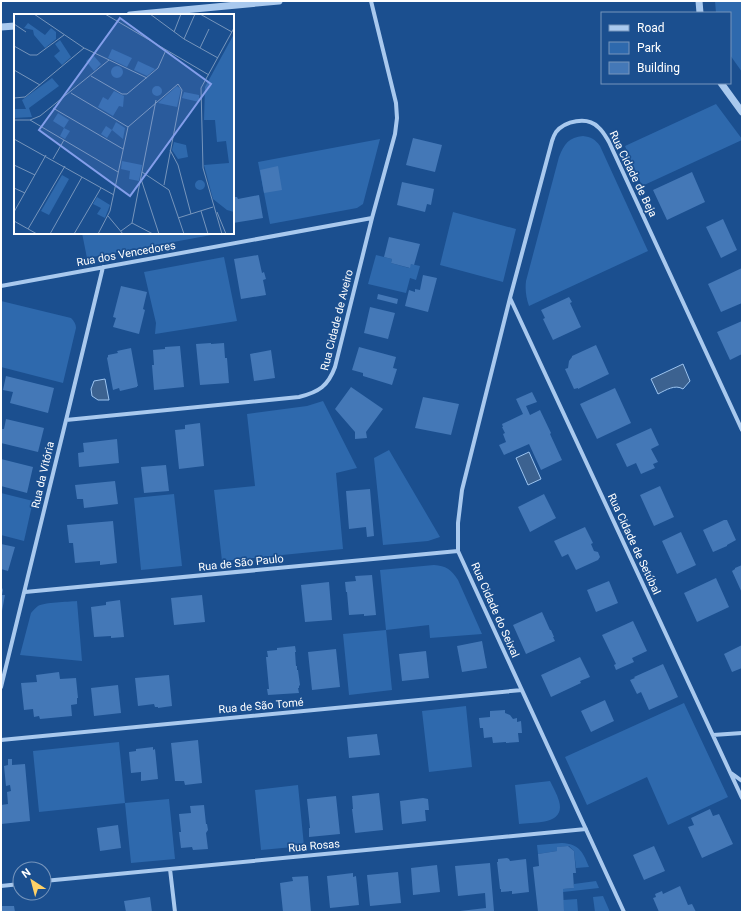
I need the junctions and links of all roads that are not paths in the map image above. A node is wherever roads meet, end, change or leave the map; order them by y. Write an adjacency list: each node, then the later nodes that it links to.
1 (279, 1): 5 (street)
2 (371, 1): 10 (street, Rua Cidade de Aveiro)
3 (699, 1): 4 (street)
4 (700, 12)
5 (141, 14)
6 (14, 26): 7 (street)
7 (1, 27)
8 (722, 84): 9 (street)
9 (742, 112)
10 (372, 218): 11 (street, Rua dos Vencedores); 14 (street, Rua Cidade de Aveiro)
11 (103, 267): 12 (street, Rua dos Vencedores); 14 (street, Rua da Vitória)
12 (1, 286)
13 (510, 298): 15 (street, Rua Cidade de Beja); 16 (street, Rua Cidade do Seixal); 21 (street, Rua Cidade de Setúbal)
14 (66, 420): 17 (street, Rua da Vitória)
15 (742, 430)
16 (458, 551): 17 (street, Rua de São Paulo); 19 (street, Rua Cidade do Seixal)
17 (25, 592): 18 (street, Rua da Vitória)
18 (1, 687)
19 (522, 690): 22 (street, Rua de São Tomé); 26 (street, Rua Cidade do Seixal)
20 (742, 733): 21 (street)
21 (713, 735): 23 (street, Rua Cidade de Setúbal)
22 (1, 740)
23 (730, 773): 24 (street); 25 (street, Rua Cidade de Setúbal)
24 (742, 781)
25 (742, 798)
26 (586, 829): 27 (street, Rua Rosas); 32 (street, Rua Cidade do Seixal)
27 (170, 869): 28 (street, Rua Rosas); 31 (street)
28 (52, 880)
29 (12, 885): 30 (street)
30 (1, 886)
31 (175, 912)
32 (624, 912)

